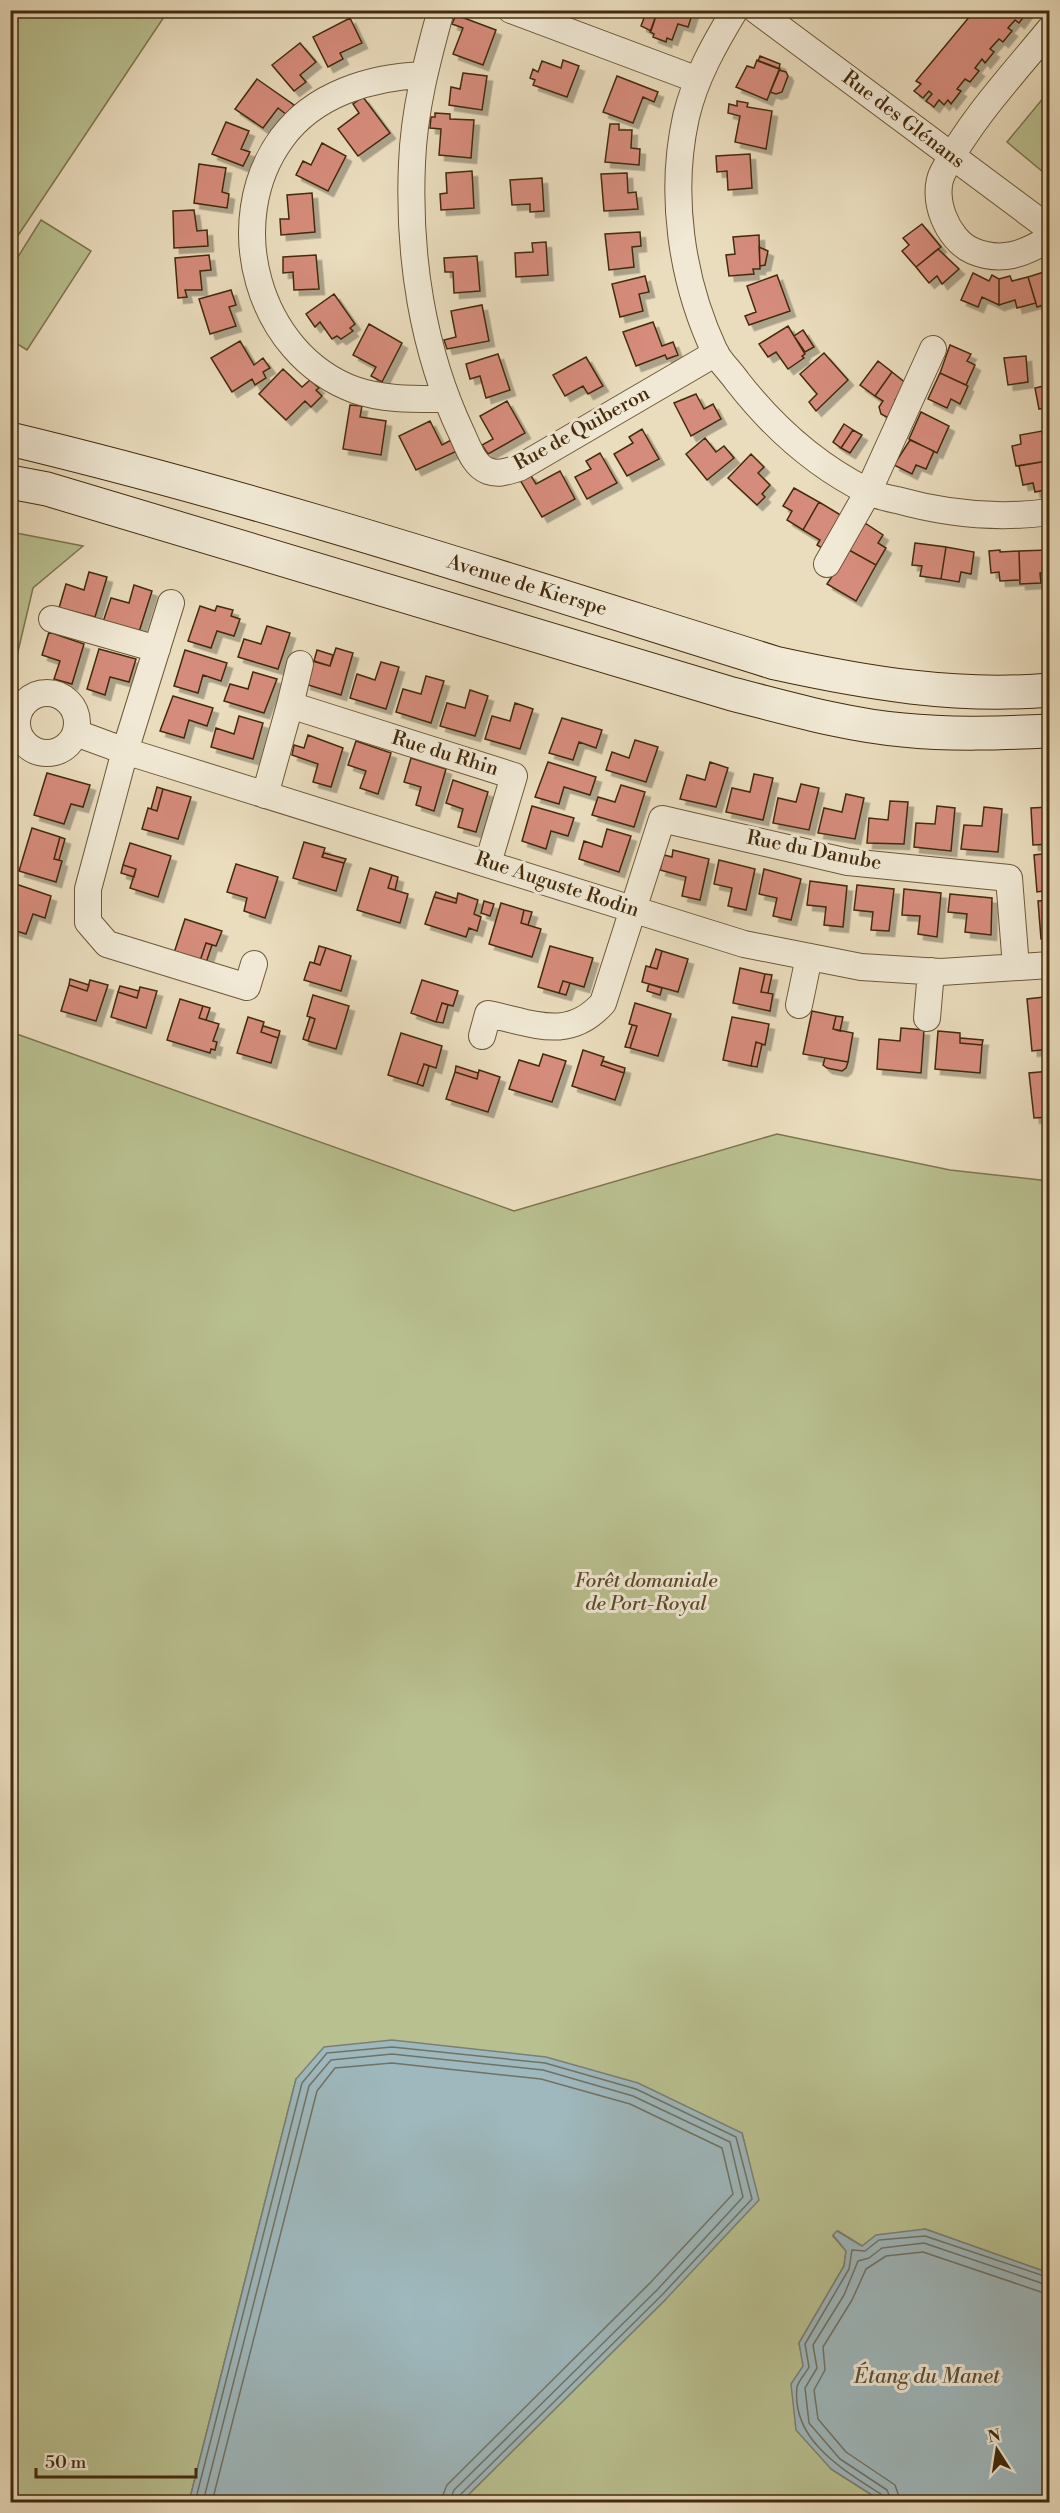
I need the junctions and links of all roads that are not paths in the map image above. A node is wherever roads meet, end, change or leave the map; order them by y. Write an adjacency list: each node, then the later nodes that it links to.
1 (441, 10): 6 (street, Rue de Quiberon)
2 (511, 10): 7 (street)
3 (735, 10): 7 (street)
4 (756, 10): 8 (street, Rue des Glénans)
5 (1050, 28): 8 (street)
6 (423, 75): 13 (street, Rue de Quiberon); 13 (street)
7 (698, 80): 12 (street)
8 (953, 158): 9 (street, Rue des Glénans); 10 (street)
9 (1050, 229)
10 (1050, 238)
11 (933, 349): 16 (street)
12 (716, 353): 13 (street, Rue de Quiberon); 16 (street)
13 (445, 399)
14 (10, 439): 23 (main road, Avenue de Kierspe)
15 (10, 482): 25 (main road)
16 (868, 492): 17 (street); 18 (street)
17 (1050, 512)
18 (827, 564)
19 (171, 603): 21 (street)
20 (52, 619): 21 (street)
21 (157, 649): 27 (street)
22 (300, 664): 24 (street)
23 (1050, 690)
24 (290, 705): 28 (street); 29 (street, Rue du Rhin)
25 (1050, 730)
26 (76, 733): 27 (street, Rue Auguste Rodin)
27 (125, 751): 28 (street, Rue Auguste Rodin); 32 (street)
28 (265, 795): 29 (street, Rue Auguste Rodin)
29 (488, 863): 30 (street, Rue Auguste Rodin)
30 (635, 909): 31 (street, Rue Auguste Rodin); 34 (street, Rue du Danube); 38 (street)
31 (809, 957): 35 (street, Rue Auguste Rodin); 36 (street)
32 (254, 964)
33 (1050, 965): 34 (street, Rue Auguste Rodin)
34 (1016, 967): 35 (street, Rue Auguste Rodin)
35 (931, 971): 37 (street)
36 (799, 1005)
37 (927, 1017)
38 (482, 1036)

